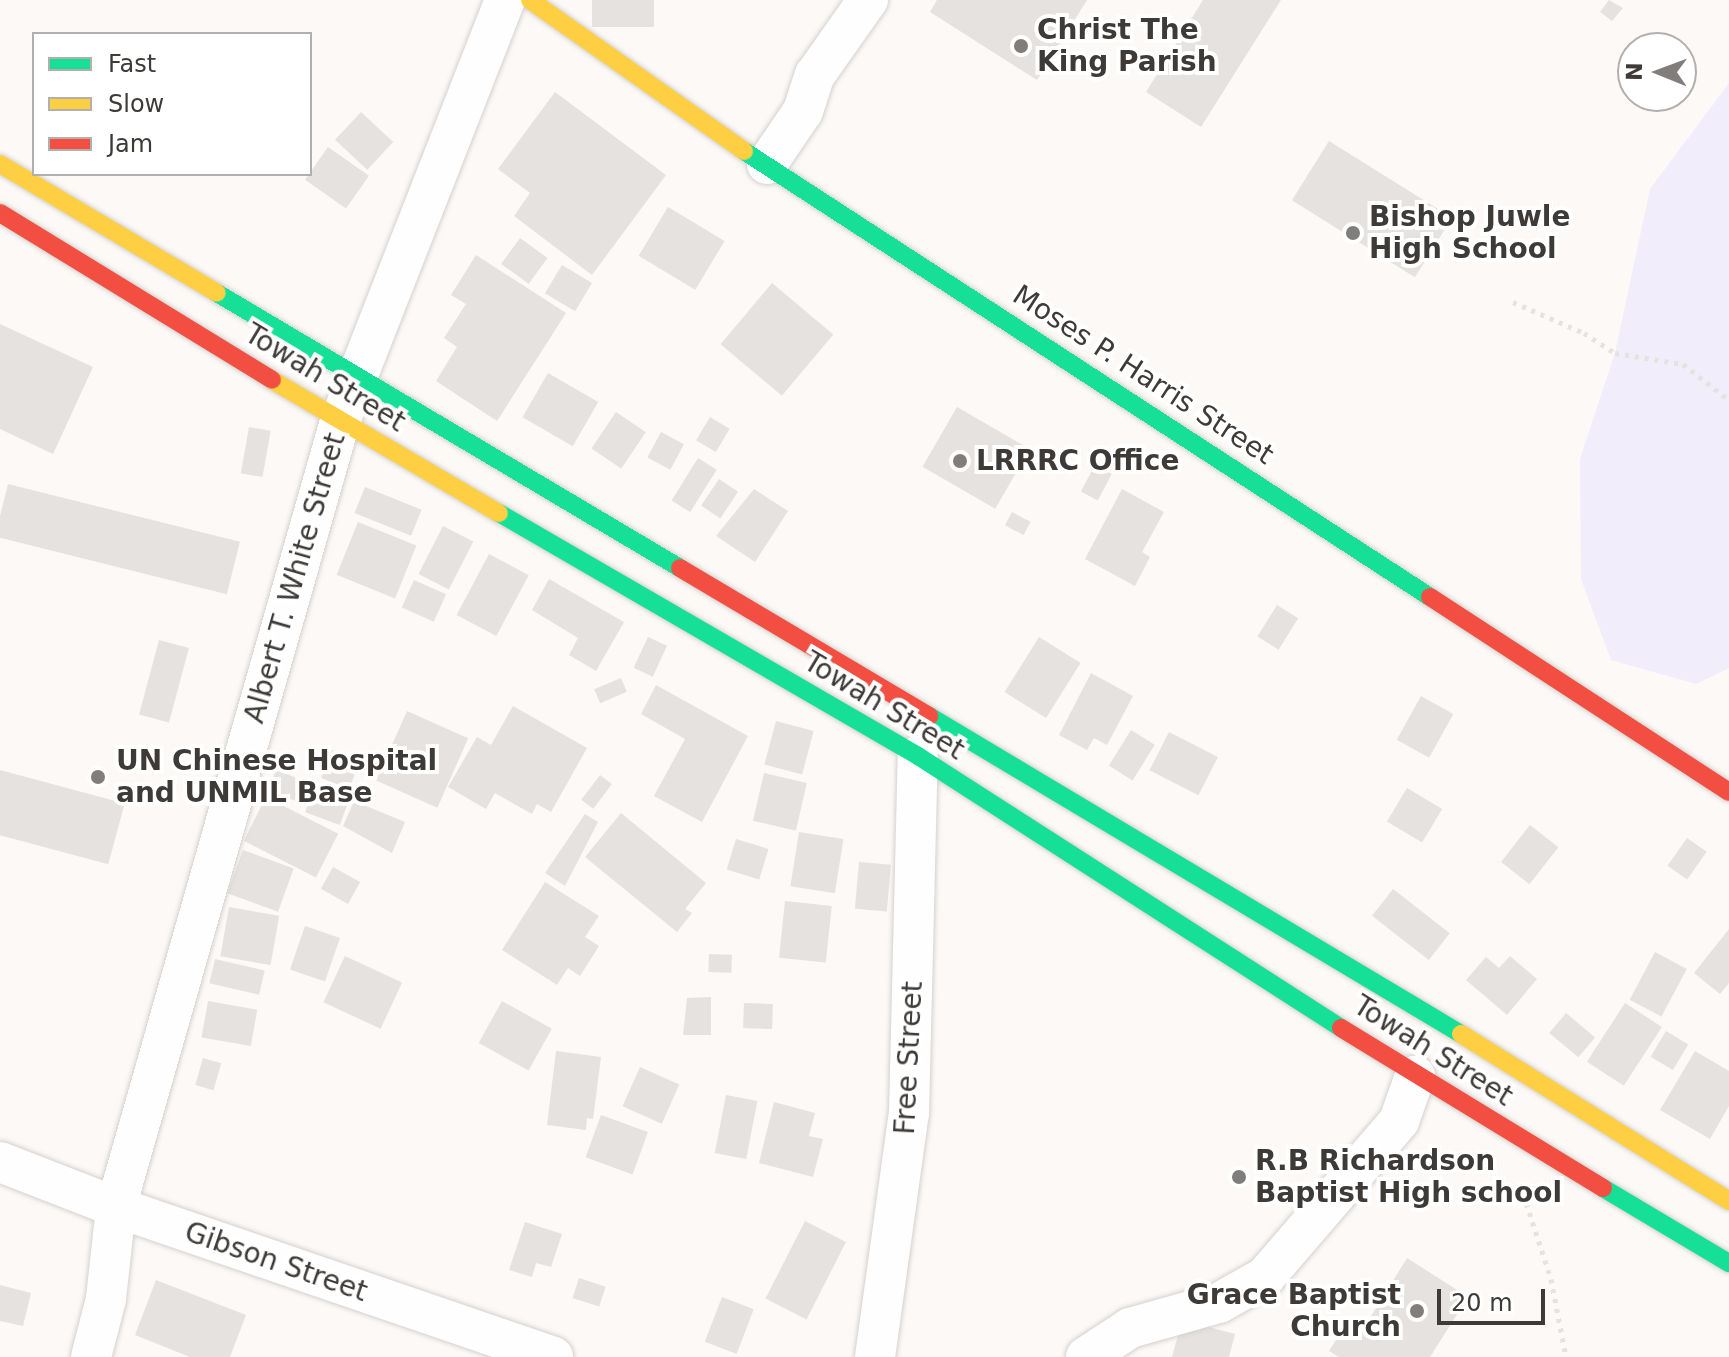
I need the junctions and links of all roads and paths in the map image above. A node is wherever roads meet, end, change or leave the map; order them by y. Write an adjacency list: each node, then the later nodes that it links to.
1 (505, 0): 8 (street, Albert T. White Street)
2 (530, 0): 5 (main road, Moses P. Harris Street)
3 (868, 0): 5 (street)
4 (0, 164): 8 (main road, Towah Street)
5 (767, 164): 12 (main road, Moses P. Harris Street)
6 (0, 213): 10 (main road, Towah Street)
7 (1513, 302): 9 (path)
8 (355, 373): 10 (street, Albert T. White Street); 16 (main road, Towah Street)
9 (1729, 400)
10 (340, 421): 11 (main road, Towah Street); 17 (street, Albert T. White Street)
11 (918, 756): 13 (main road, Towah Street); 21 (street, Free Street)
12 (1729, 792)
13 (1415, 1076): 14 (main road, Towah Street); 22 (street)
14 (1528, 1141): 18 (main road, Towah Street); 23 (path)
15 (0, 1162): 17 (street, Gibson Street)
16 (1729, 1201)
17 (116, 1207): 19 (street, Albert T. White Street); 20 (street, Gibson Street)
18 (1729, 1263)
19 (91, 1357)
20 (553, 1357)
21 (875, 1357)
22 (1086, 1357)
23 (1566, 1357)

